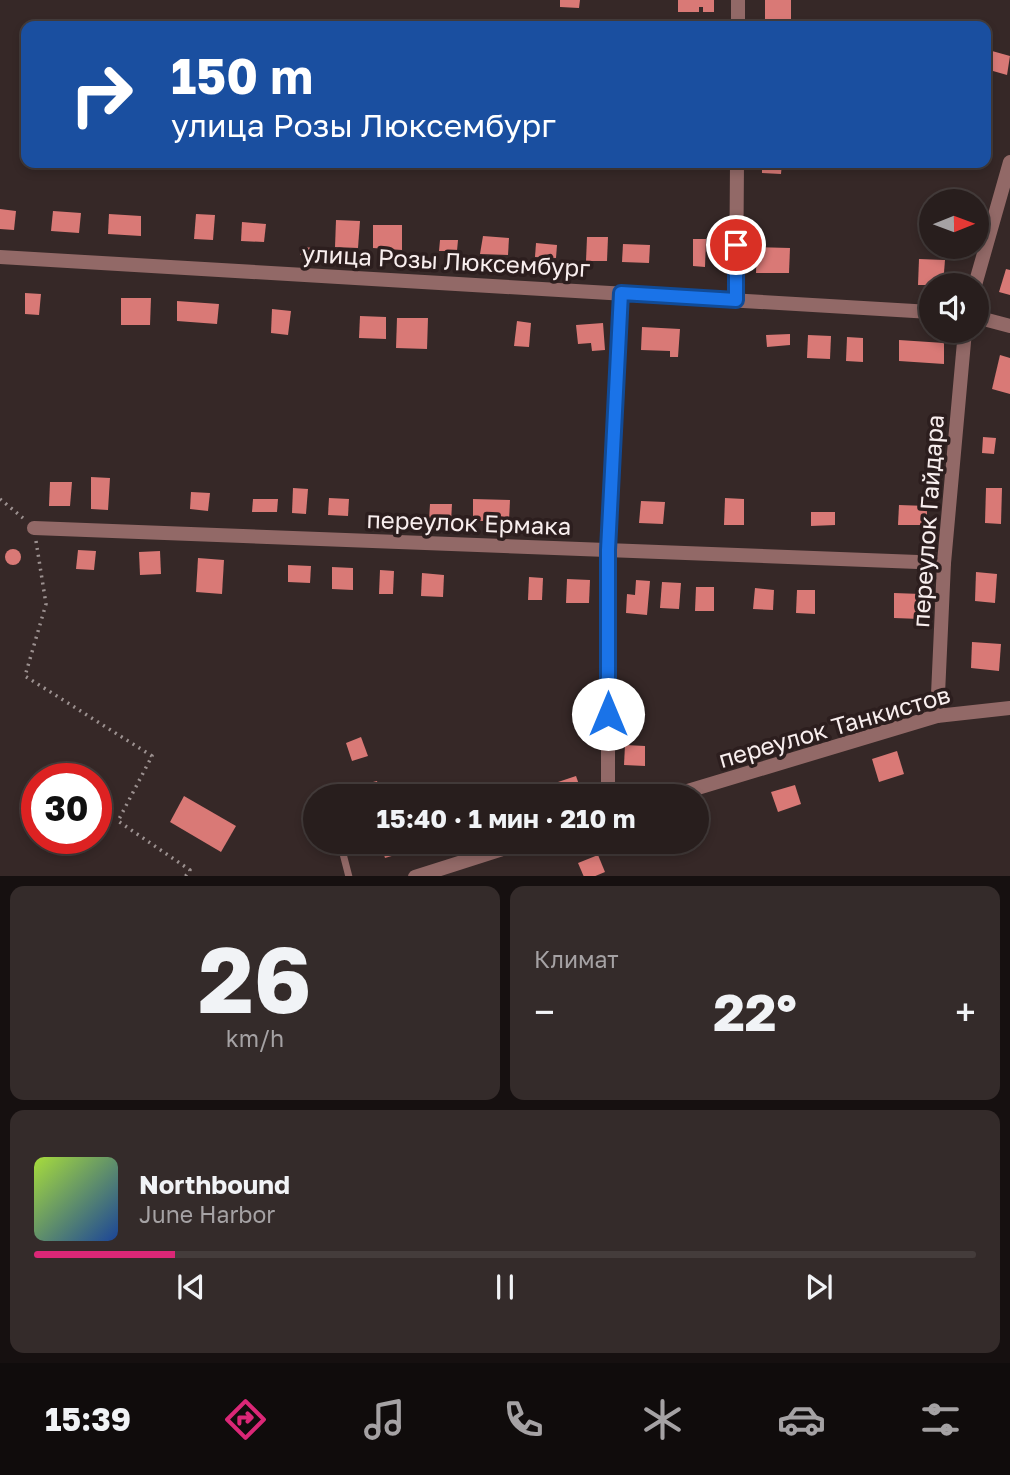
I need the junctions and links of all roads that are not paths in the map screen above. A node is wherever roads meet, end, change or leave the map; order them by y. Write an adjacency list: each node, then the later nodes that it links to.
1 (738, 0): 2 (street)
2 (738, 21)
3 (1010, 162): 6 (street)
4 (737, 168): 8 (street)
5 (0, 257): 7 (street, улица Розы Люксембург)
6 (978, 273)
7 (621, 293): 8 (street, улица Розы Люксембург); 14 (street)
8 (736, 300): 9 (street, улица Розы Люксембург)
9 (919, 311)
10 (989, 320): 11 (street)
11 (1010, 326)
12 (964, 343): 15 (street, переулок Гайдара)
13 (34, 528): 14 (street, переулок Ермака)
14 (608, 550): 15 (street, переулок Ермака); 18 (street)
15 (944, 563): 17 (street, переулок Гайдара)
16 (1010, 708): 17 (street, переулок Танкистов)
17 (937, 716): 19 (street, переулок Танкистов)
18 (608, 784)
19 (709, 785)
20 (343, 854): 22 (lane)
21 (487, 854): 23 (street)
22 (349, 876)
23 (418, 876)

